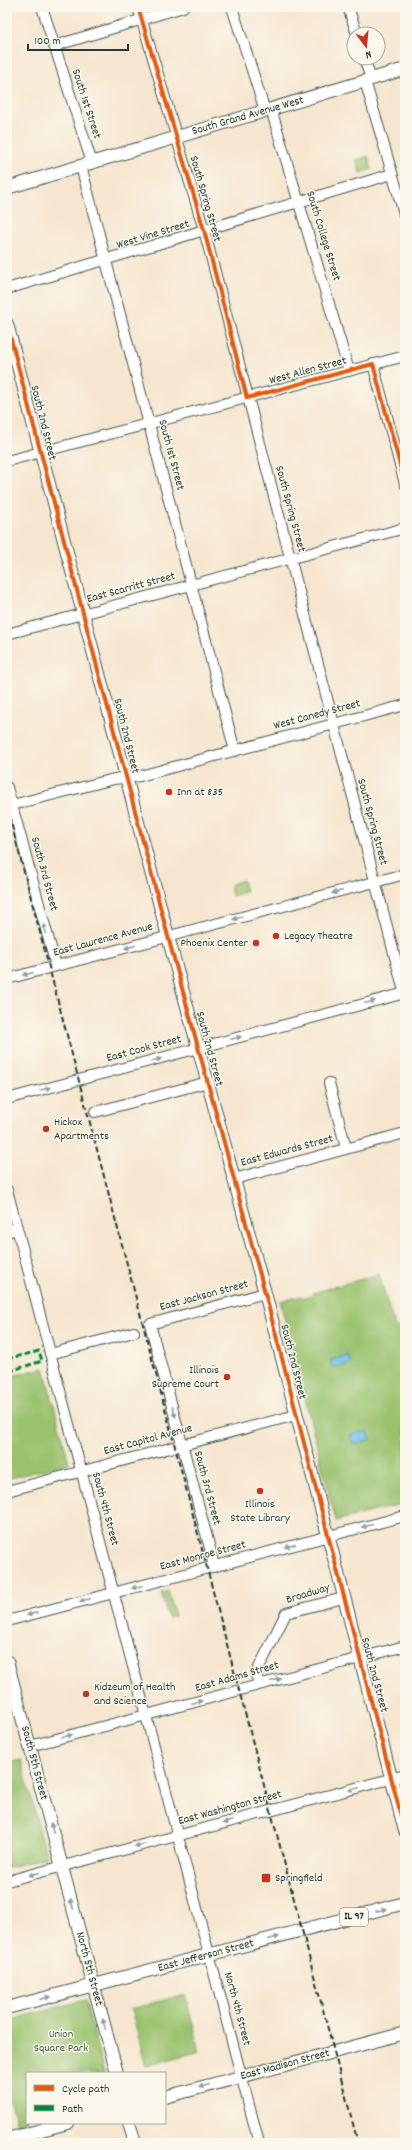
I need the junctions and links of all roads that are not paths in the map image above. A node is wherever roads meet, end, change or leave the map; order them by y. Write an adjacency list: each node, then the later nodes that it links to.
1 (42, 7): 8 (street, South 1st Street)
2 (138, 7): 6 (street, South Spring Street)
3 (183, 7): 6 (street)
4 (232, 7): 12 (street, South College Street)
5 (348, 7): 7 (street)
6 (142, 20): 8 (street); 13 (street, South Spring Street)
7 (354, 26)
8 (54, 46): 14 (street, South 1st Street)
9 (365, 66): 11 (street)
10 (405, 69): 11 (main road, South Grand Avenue West)
11 (368, 80): 12 (main road, South Grand Avenue West); 15 (street)
12 (268, 110): 13 (main road, South Grand Avenue West); 17 (street, South College Street)
13 (177, 137): 14 (main road, South Grand Avenue West); 19 (street, South Spring Street)
14 (86, 164): 16 (main road, South Grand Avenue West); 20 (street, South 1st Street)
15 (392, 174): 17 (street, West Vine Street); 18 (street)
16 (7, 188)
17 (299, 202): 19 (street, West Vine Street); 25 (street, South College Street)
18 (405, 217)
19 (204, 230): 20 (street, West Vine Street); 26 (street, South Spring Street)
20 (106, 260): 21 (street, West Vine Street); 27 (street, South 1st Street)
21 (7, 289)
22 (7, 324): 28 (main road, South 2nd Street)
23 (405, 356): 24 (street, West Allen Street)
24 (373, 364): 25 (street, West Allen Street); 30 (street)
25 (349, 371): 26 (street, West Allen Street)
26 (247, 398): 27 (street, West Allen Street); 32 (street, South Spring Street)
27 (149, 424): 28 (street, West Allen Street); 33 (street, South 1st Street)
28 (40, 453): 29 (street, West Allen Street); 34 (main road, South 2nd Street)
29 (7, 462)
30 (405, 484)
31 (405, 528): 32 (street, East Scarritt Street)
32 (290, 559): 33 (street, East Scarritt Street); 37 (street, South Spring Street)
33 (192, 585): 34 (street, East Scarritt Street); 38 (street, South 1st Street)
34 (83, 614): 35 (street, East Scarritt Street); 39 (main road, South 2nd Street)
35 (7, 634)
36 (405, 704): 37 (street, West Canedy Street)
37 (333, 725): 38 (street, West Canedy Street); 43 (street, South Spring Street)
38 (235, 751): 39 (street, West Canedy Street)
39 (126, 778): 41 (street, West Canedy Street); 44 (main road, South 2nd Street)
40 (7, 787): 41 (street, South 3rd Street)
41 (12, 805): 45 (street, South 3rd Street, one-way to 41)
42 (405, 874): 43 (street, East Lawrence Avenue)
43 (375, 883): 44 (street, East Lawrence Avenue, one-way to 44); 47 (street, South Spring Street)
44 (168, 937): 45 (street, East Lawrence Avenue, one-way to 45); 48 (main road, South 2nd Street)
45 (56, 966): 46 (street, East Lawrence Avenue, one-way to 46)
46 (7, 979)
47 (405, 994): 48 (street, East Cook Street, one-way to 47)
48 (199, 1048): 49 (main road, South 2nd Street); 51 (street, East Cook Street, one-way to 48)
49 (208, 1082): 52 (street); 55 (main road, South 2nd Street)
50 (329, 1083): 54 (street)
51 (7, 1099)
52 (95, 1112)
53 (405, 1133): 54 (street, East Edwards Street)
54 (346, 1148): 55 (street, East Edwards Street)
55 (234, 1179): 59 (main road, South 2nd Street)
56 (7, 1190): 57 (street, South 4th Street)
57 (17, 1229): 58 (street); 62 (street, South 4th Street)
58 (7, 1232)
59 (265, 1293): 60 (street, East Jackson Street); 63 (main road, South 2nd Street)
60 (150, 1324): 64 (street, South 3rd Street, one-way to 64)
61 (134, 1332): 62 (street)
62 (50, 1354): 65 (street, South 4th Street)
63 (296, 1415): 64 (street, East Capitol Avenue); 68 (main road, South 2nd Street)
64 (181, 1439): 65 (street, East Capitol Avenue); 69 (street, South 3rd Street)
65 (81, 1471): 66 (street, East Capitol Avenue); 70 (street, South 4th Street)
66 (7, 1491)
67 (405, 1516): 68 (street, East Monroe Street, one-way to 68)
68 (327, 1536): 69 (street, East Monroe Street, one-way to 69); 71 (main road, South 2nd Street)
69 (213, 1566): 70 (street, East Monroe Street, one-way to 70)
70 (114, 1593): 72 (street, East Monroe Street, one-way to 72); 77 (street, South 4th Street)
71 (343, 1598): 74 (main road, South 2nd Street); 76 (street, Broadway)
72 (7, 1621)
73 (405, 1646): 74 (street, East Adams Street)
74 (359, 1658): 76 (street, East Adams Street, one-way to 74); 80 (main road, South 2nd Street)
75 (7, 1661): 78 (main road, South 5th Street)
76 (259, 1684): 77 (street, East Adams Street, one-way to 76)
77 (146, 1715): 78 (street, East Adams Street, one-way to 77); 82 (street, South 4th Street)
78 (30, 1746): 83 (main road, South 5th Street, one-way to 78)
79 (405, 1775): 80 (street, East Washington Street)
80 (391, 1779): 81 (main road, South 2nd Street); 82 (street, East Washington Street, one-way to 82)
81 (405, 1831)
82 (178, 1835): 83 (street, East Washington Street, one-way to 83); 86 (street, North 4th Street)
83 (62, 1866): 84 (street, East Washington Street, one-way to 84); 87 (main road, North 5th Street, one-way to 83)
84 (7, 1881)
85 (405, 1903): 86 (main road, East Jefferson Street / IL 97, one-way to 85)
86 (209, 1955): 87 (main road, East Jefferson Street / IL 97); 91 (street, North 4th Street)
87 (94, 1986): 88 (main road, East Jefferson Street / IL 97, one-way to 87); 90 (main road, North 5th Street, one-way to 87)
88 (7, 2008)
89 (405, 2033): 91 (main road, East Madison Street)
90 (116, 2072)
91 (242, 2076): 92 (main road, East Madison Street, one-way to 92); 98 (street, North 4th Street)
92 (166, 2097)
93 (64, 2124): 95 (main road)
94 (129, 2124): 97 (main road)
95 (7, 2139): 96 (main road)
96 (8, 2143)
97 (135, 2143)
98 (259, 2143)

